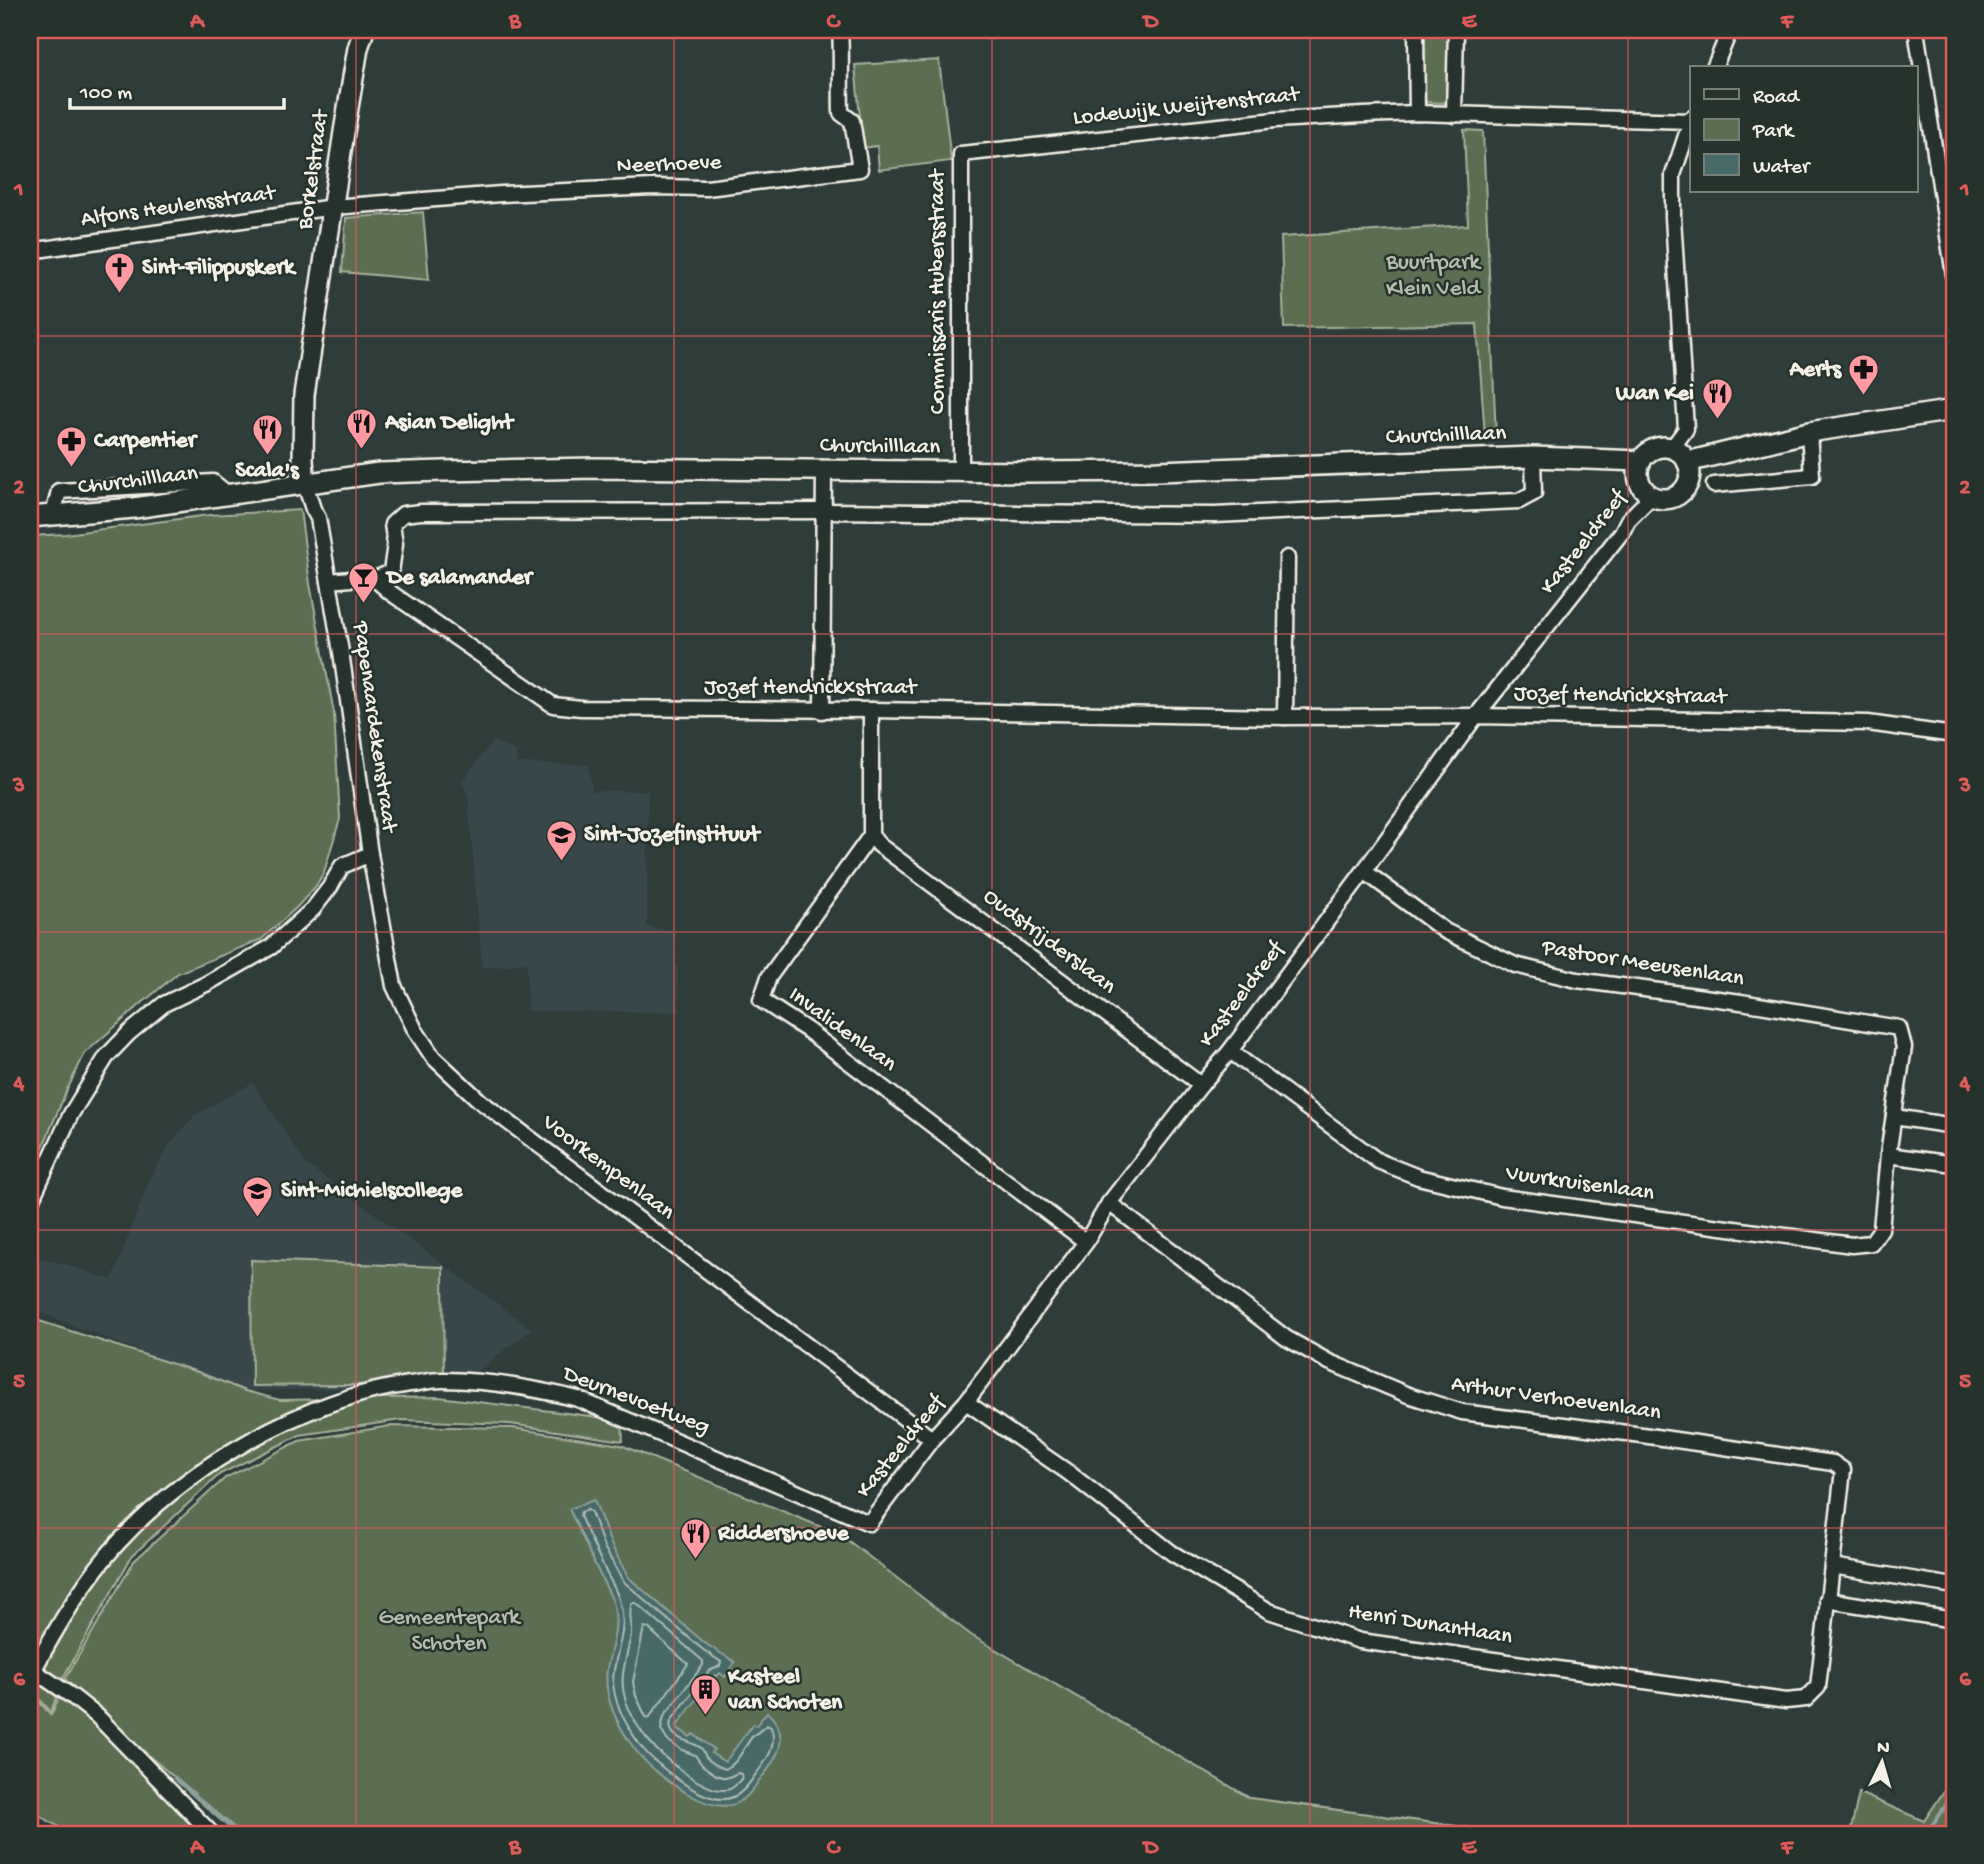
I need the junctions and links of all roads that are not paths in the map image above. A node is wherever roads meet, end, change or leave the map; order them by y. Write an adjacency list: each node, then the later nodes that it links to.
1 (364, 30): 13 (street, Borkelstraat)
2 (840, 30): 13 (street, Neerhoeve)
3 (1416, 30): 8 (street)
4 (1455, 30): 9 (street)
5 (1730, 30): 7 (street)
6 (1916, 30): 15 (street)
7 (1715, 66)
8 (1417, 113): 9 (street, Lodewijk Weijtenstraat); 12 (street, Lodewijk Weijtenstraat)
9 (1454, 115): 10 (street, Lodewijk Weijtenstraat)
10 (1690, 120)
11 (1690, 123): 18 (street)
12 (961, 154): 23 (street, Commissaris Hubersstraat)
13 (333, 207): 14 (street, Alfons Heulensstraat); 24 (street, Borkelstraat)
14 (30, 251)
15 (1954, 275)
16 (1954, 410): 17 (street)
17 (1809, 432): 21 (street); 25 (street)
18 (1672, 449): 20 (street); 21 (street)
19 (1533, 457): 20 (street, Churchilllaan); 23 (street, Churchilllaan); 27 (street, Churchilllaan)
20 (1641, 461): 26 (street)
21 (1687, 462): 26 (street)
22 (824, 471): 23 (street, Churchilllaan); 24 (street, Churchilllaan); 27 (street)
23 (961, 473)
24 (305, 484): 28 (street, Churchilllaan); 31 (street, Papenaardekenstraat)
25 (1714, 485)
26 (1651, 496): 34 (street, Kasteeldreef)
27 (824, 511): 30 (street, Churchilllaan); 33 (street)
28 (30, 517)
29 (1287, 558): 35 (street)
30 (375, 579): 31 (street); 33 (street, Jozef Hendrickxstraat)
31 (329, 581): 38 (street, Papenaardekenstraat)
32 (871, 710): 33 (street, Jozef Hendrickxstraat); 35 (street, Jozef Hendrickxstraat); 37 (street)
33 (822, 711)
34 (1476, 716): 35 (street, Jozef Hendrickxstraat); 36 (street, Jozef Hendrickxstraat); 39 (street, Kasteeldreef)
35 (1285, 718)
36 (1954, 735)
37 (871, 835): 42 (street, Oudstrijderslaan); 49 (street, Invalidenlaan)
38 (370, 854): 47 (street, Papenaardekenstraat); 51 (street, Voorkempenlaan)
39 (1364, 871): 40 (street, Pastoor Meeusenlaan); 41 (street, Kasteeldreef)
40 (1899, 1028): 43 (street, Vuurkruisenlaan)
41 (1230, 1051): 42 (street, Kasteeldreef); 45 (street, Vuurkruisenlaan)
42 (1201, 1085): 48 (street, Kasteeldreef)
43 (1894, 1117): 44 (street); 45 (street, Vuurkruisenlaan)
44 (1954, 1126)
45 (1888, 1154): 46 (street)
46 (1954, 1164)
47 (30, 1203)
48 (1109, 1203): 49 (street, Kasteeldreef); 52 (street, Arthur Verhoevenlaan)
49 (1086, 1242): 50 (street, Kasteeldreef)
50 (967, 1402): 51 (street, Kasteeldreef); 56 (street, Henri Dunantlaan)
51 (932, 1440): 53 (street, Kasteeldreef)
52 (1843, 1470): 54 (street, Henri Dunantlaan)
53 (869, 1523): 58 (street, Deurnevoetweg)
54 (1832, 1566): 55 (street); 56 (street, Henri Dunantlaan)
55 (1954, 1586)
56 (1827, 1600): 57 (street)
57 (1954, 1620)
58 (31, 1672): 59 (street)
59 (212, 1834)

